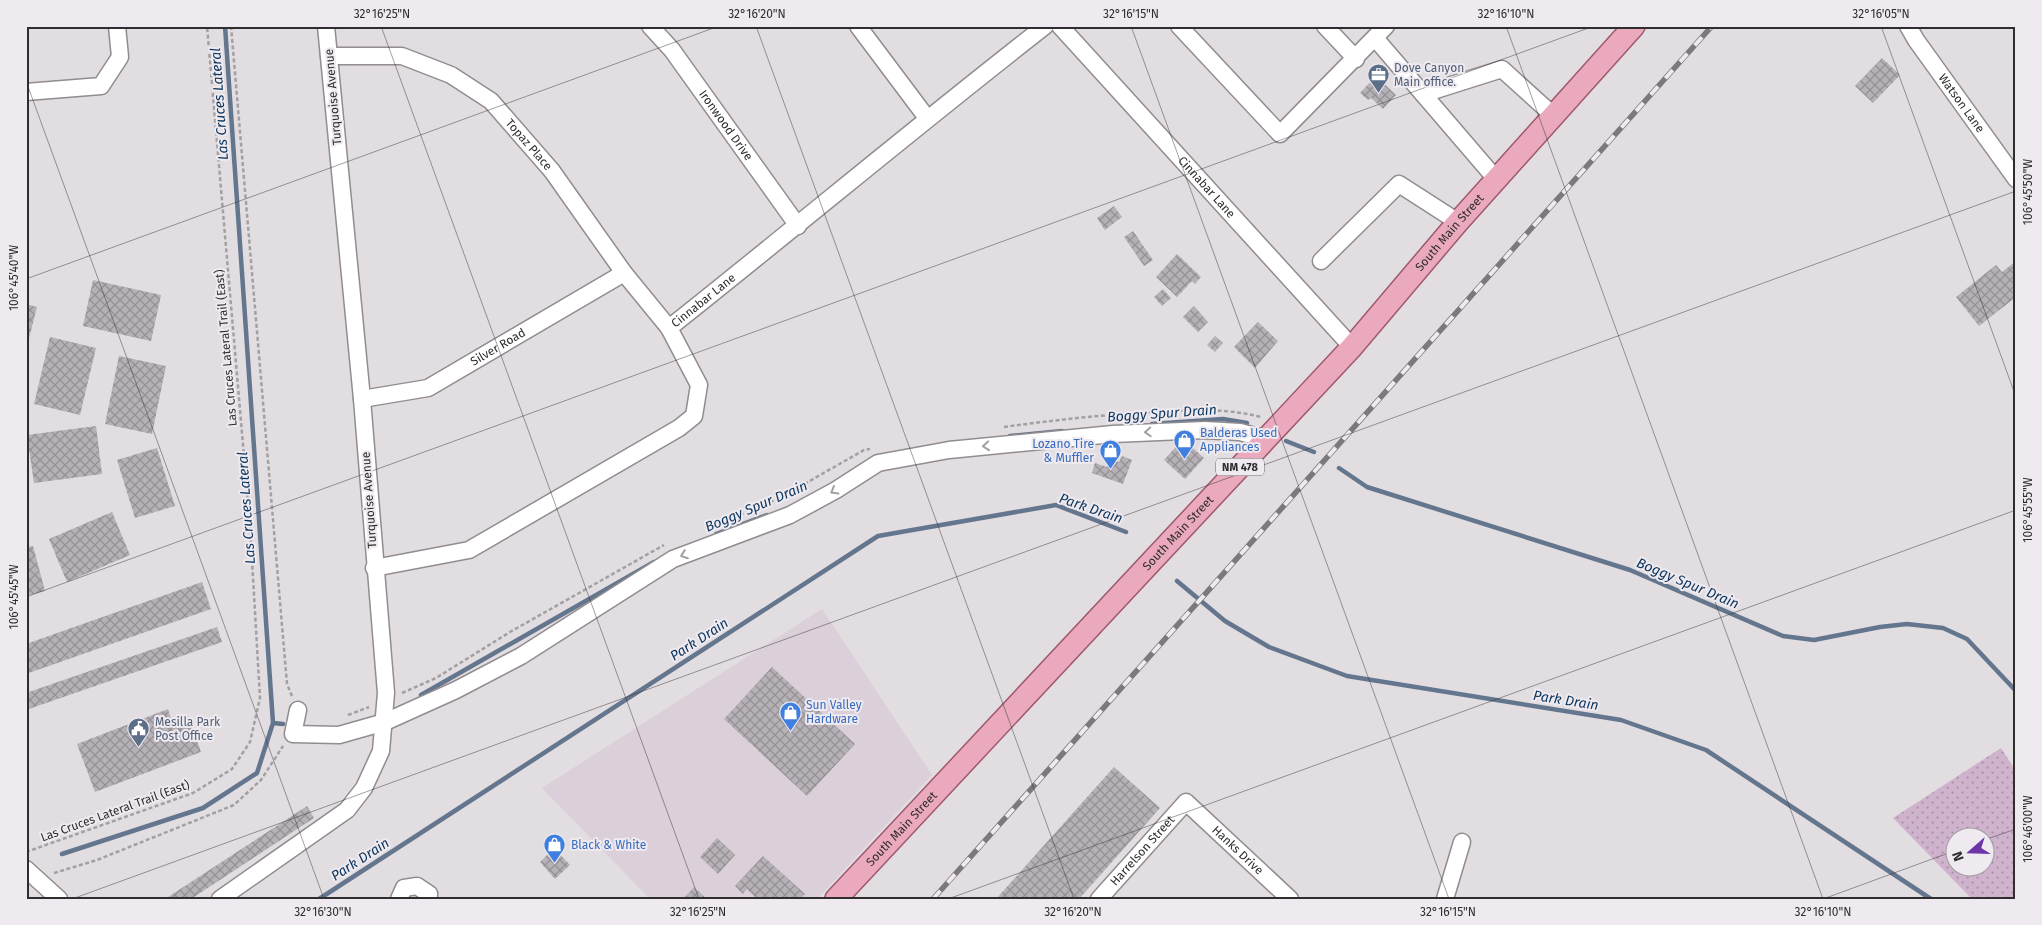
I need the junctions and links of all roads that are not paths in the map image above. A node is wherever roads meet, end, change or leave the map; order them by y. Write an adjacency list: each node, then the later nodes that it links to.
1 (118, 26): 15 (street)
2 (326, 26): 13 (street, Turquoise Avenue)
3 (650, 26): 22 (street, Ironwood Drive)
4 (858, 26): 18 (street)
5 (1045, 26): 18 (street, Cinnabar Lane)
6 (1060, 26): 26 (street, Cinnabar Lane)
7 (1179, 26): 14 (street)
8 (1325, 26): 14 (street)
9 (1386, 26): 12 (street)
10 (1634, 26): 17 (main road, South Main Street / NM 478)
11 (1912, 28): 20 (street, Watson Lane)
12 (1375, 38): 14 (street); 16 (street)
13 (329, 56): 24 (street, Topaz Place); 27 (street, Turquoise Avenue)
14 (1356, 59)
15 (26, 92)
16 (1423, 94): 17 (street); 19 (street)
17 (1555, 117): 19 (main road, South Main Street / NM 478)
18 (927, 118): 22 (street, Cinnabar Lane)
19 (1496, 179): 21 (main road, South Main Street / NM 478)
20 (2016, 179)
21 (1458, 222): 23 (street); 26 (main road, South Main Street / NM 478)
22 (798, 226): 25 (street, Cinnabar Lane)
23 (1320, 261)
24 (624, 273): 25 (street, Topaz Place); 27 (street, Silver Road)
25 (669, 328): 29 (street, Cinnabar Lane)
26 (1352, 347): 28 (main road, South Main Street / NM 478)
27 (362, 399): 29 (street, Turquoise Avenue)
28 (1266, 439): 31 (street, one-way to 31); 39 (main road, South Main Street / NM 478)
29 (374, 568): 31 (street, Turquoise Avenue)
30 (298, 710): 31 (street)
31 (385, 722): 36 (street, Turquoise Avenue)
32 (1186, 802): 40 (street, Harrelson Street); 41 (street, Hanks Drive)
33 (1462, 842): 42 (street)
34 (31, 873): 35 (street)
35 (59, 899)
36 (220, 899)
37 (399, 899): 38 (street)
38 (429, 899)
39 (836, 899)
40 (1099, 899)
41 (1290, 899)
42 (1445, 899)

